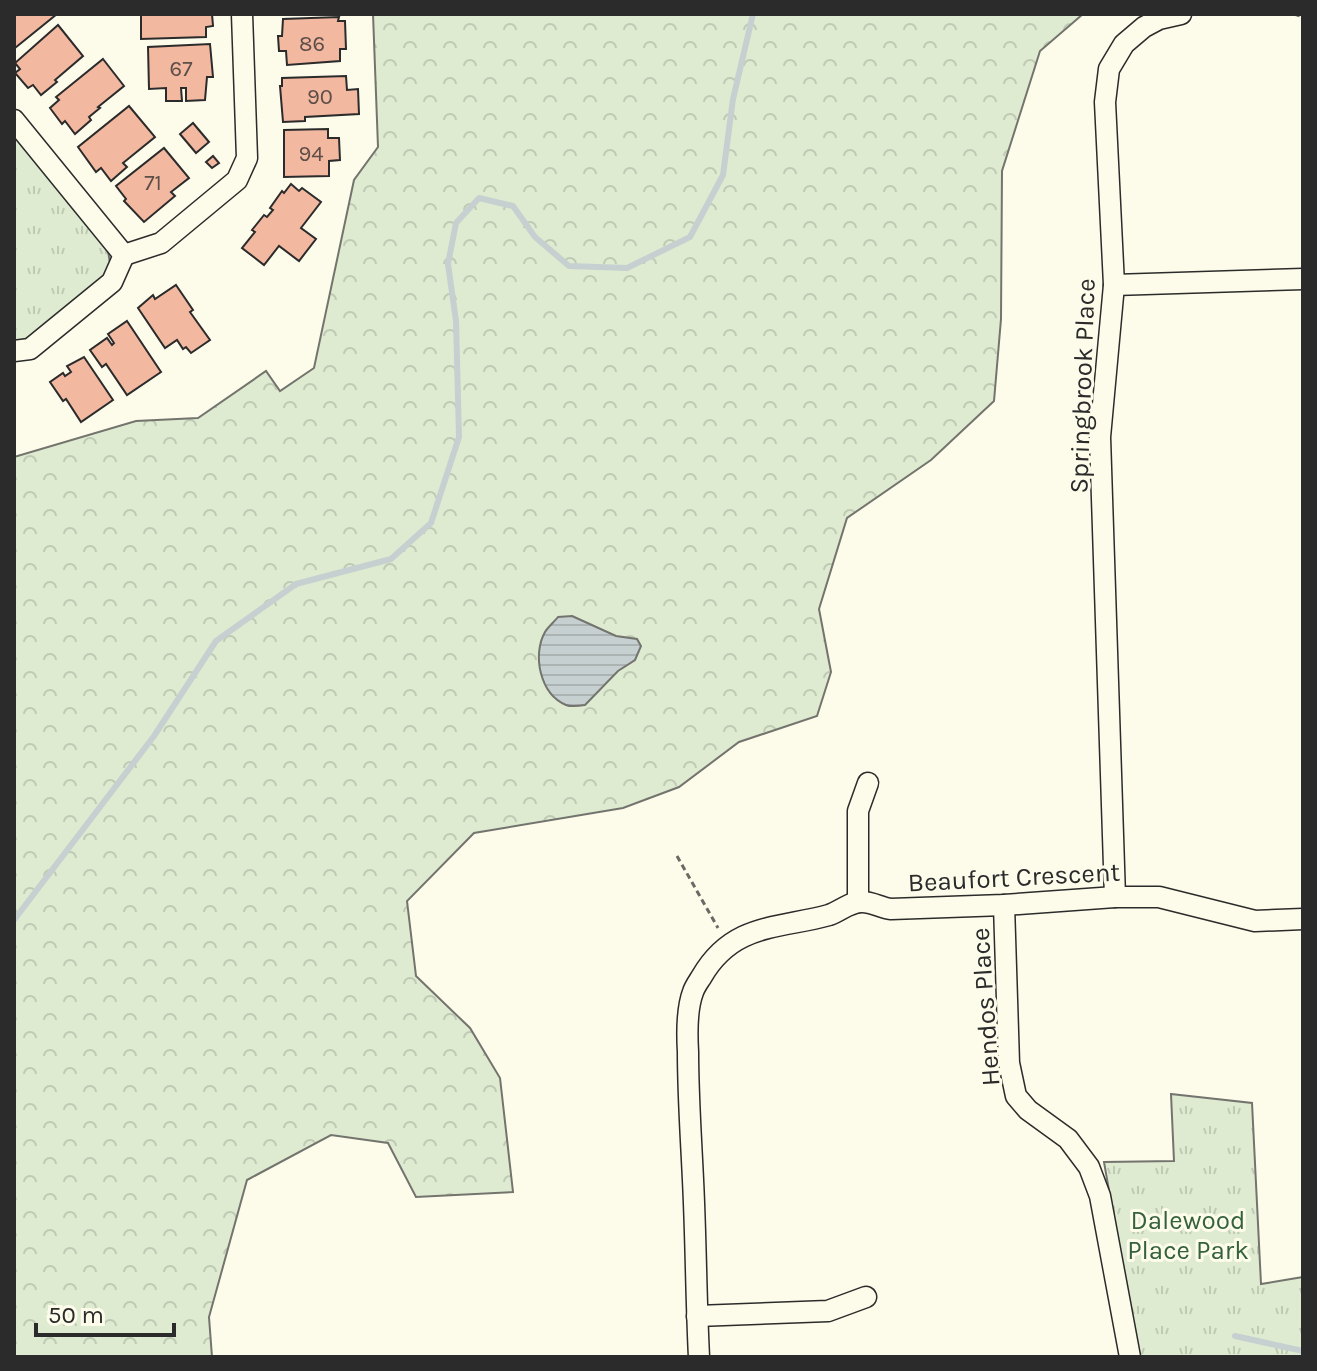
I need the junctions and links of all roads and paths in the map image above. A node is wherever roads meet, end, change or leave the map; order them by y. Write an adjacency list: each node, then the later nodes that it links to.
1 (242, 14): 6 (street)
2 (1181, 14): 8 (street, Springbrook Place)
3 (1294, 14): 4 (path)
4 (1303, 17)
5 (14, 120): 6 (street)
6 (124, 255): 9 (street)
7 (1303, 279): 8 (street)
8 (1114, 285): 12 (street, Springbrook Place)
9 (14, 351)
10 (868, 783): 13 (street)
11 (677, 856): 16 (path)
12 (1115, 897): 14 (street, Beaufort Crescent); 15 (street, Beaufort Crescent)
13 (858, 902): 14 (street, Beaufort Crescent); 18 (street)
14 (1004, 905): 20 (street, Hendos Place)
15 (1303, 919)
16 (719, 931)
17 (866, 1297): 18 (street)
18 (697, 1316): 19 (street)
19 (699, 1357)
20 (1130, 1357)

